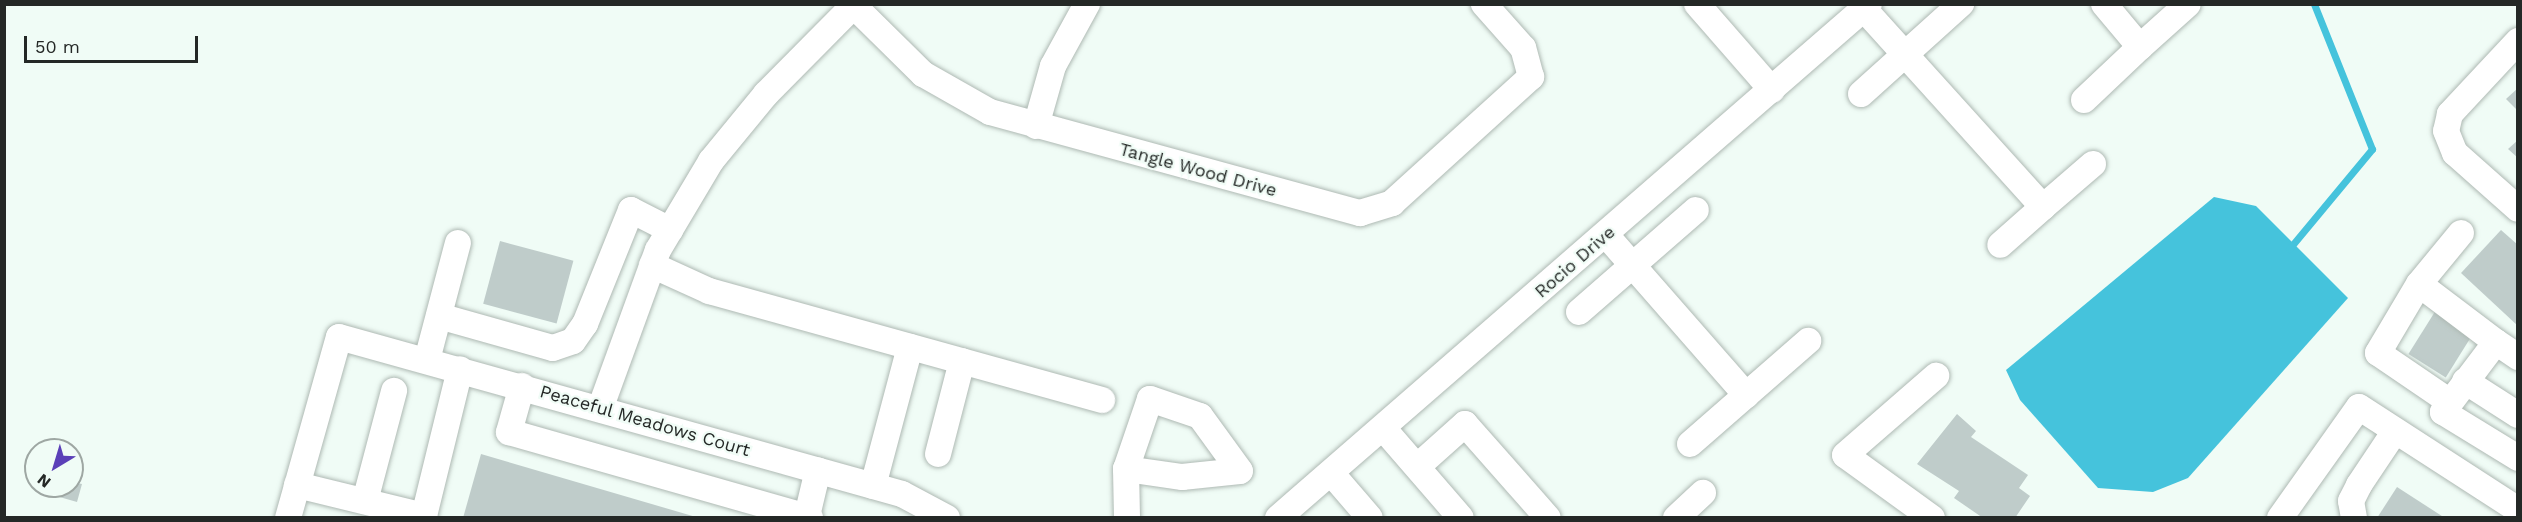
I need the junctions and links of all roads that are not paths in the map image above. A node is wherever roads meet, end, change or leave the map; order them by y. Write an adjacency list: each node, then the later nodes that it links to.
1 (1087, 4): 15 (street)
2 (1484, 4): 15 (street, Tangle Wood Drive)
3 (1697, 4): 12 (street)
4 (1961, 4): 11 (street)
5 (2104, 4): 10 (street)
6 (2188, 4): 10 (street)
7 (854, 5): 15 (street, Tangle Wood Drive); 20 (street)
8 (1867, 7): 11 (street); 12 (street, Rocio Drive)
9 (2517, 41): 18 (street)
10 (2140, 47): 14 (street)
11 (1905, 54): 13 (street); 17 (street)
12 (1772, 90): 22 (street, Rocio Drive)
13 (1861, 94)
14 (2084, 100)
15 (1036, 126)
16 (2094, 164): 17 (street)
17 (2043, 207): 24 (street)
18 (2517, 209)
19 (1696, 210): 26 (street)
20 (670, 230): 25 (street); 29 (street)
21 (2462, 233): 27 (street)
22 (1606, 235): 26 (street); 46 (street, Rocio Drive)
23 (458, 243): 29 (street)
24 (2000, 245)
25 (652, 265): 32 (street); 44 (street)
26 (1632, 265): 28 (street); 41 (street)
27 (2420, 284): 31 (street); 43 (street)
28 (1579, 312)
29 (439, 316): 34 (street)
30 (1808, 341): 41 (street)
31 (2496, 342): 33 (street); 38 (street)
32 (910, 346): 35 (street); 56 (street)
33 (2517, 357)
34 (427, 360): 36 (street, Peaceful Meadows Court); 55 (street, Peaceful Meadows Court)
35 (962, 361): 42 (street); 49 (street)
36 (460, 369): 39 (street, Peaceful Meadows Court); 58 (street)
37 (1936, 376): 69 (street)
38 (2465, 381): 43 (street); 45 (street)
39 (522, 386): 44 (street, Peaceful Meadows Court); 60 (street)
40 (394, 391): 58 (street)
41 (1746, 395): 48 (street)
42 (1102, 400)
43 (2450, 402): 50 (street)
44 (600, 409): 53 (street, Peaceful Meadows Court)
45 (2517, 415)
46 (1383, 428): 51 (street); 54 (street, Rocio Drive)
47 (2395, 431): 59 (street); 70 (street); 71 (street)
48 (1690, 444)
49 (938, 454)
50 (2517, 458)
51 (1418, 466): 66 (street); 67 (street)
52 (1126, 469): 63 (street)
53 (818, 470): 56 (street, Peaceful Meadows Court); 60 (street)
54 (1332, 474): 64 (street, Rocio Drive); 65 (street)
55 (297, 485): 58 (street); 61 (street)
56 (873, 486): 62 (street, Peaceful Meadows Court)
57 (1703, 493): 68 (street)
58 (365, 501)
59 (2517, 514)
60 (808, 517)
61 (288, 518)
62 (947, 518)
63 (1127, 518)
64 (1278, 518)
65 (1370, 518)
66 (1461, 518)
67 (1548, 518)
68 (1676, 518)
69 (1932, 518)
70 (2280, 518)
71 (2354, 518)

